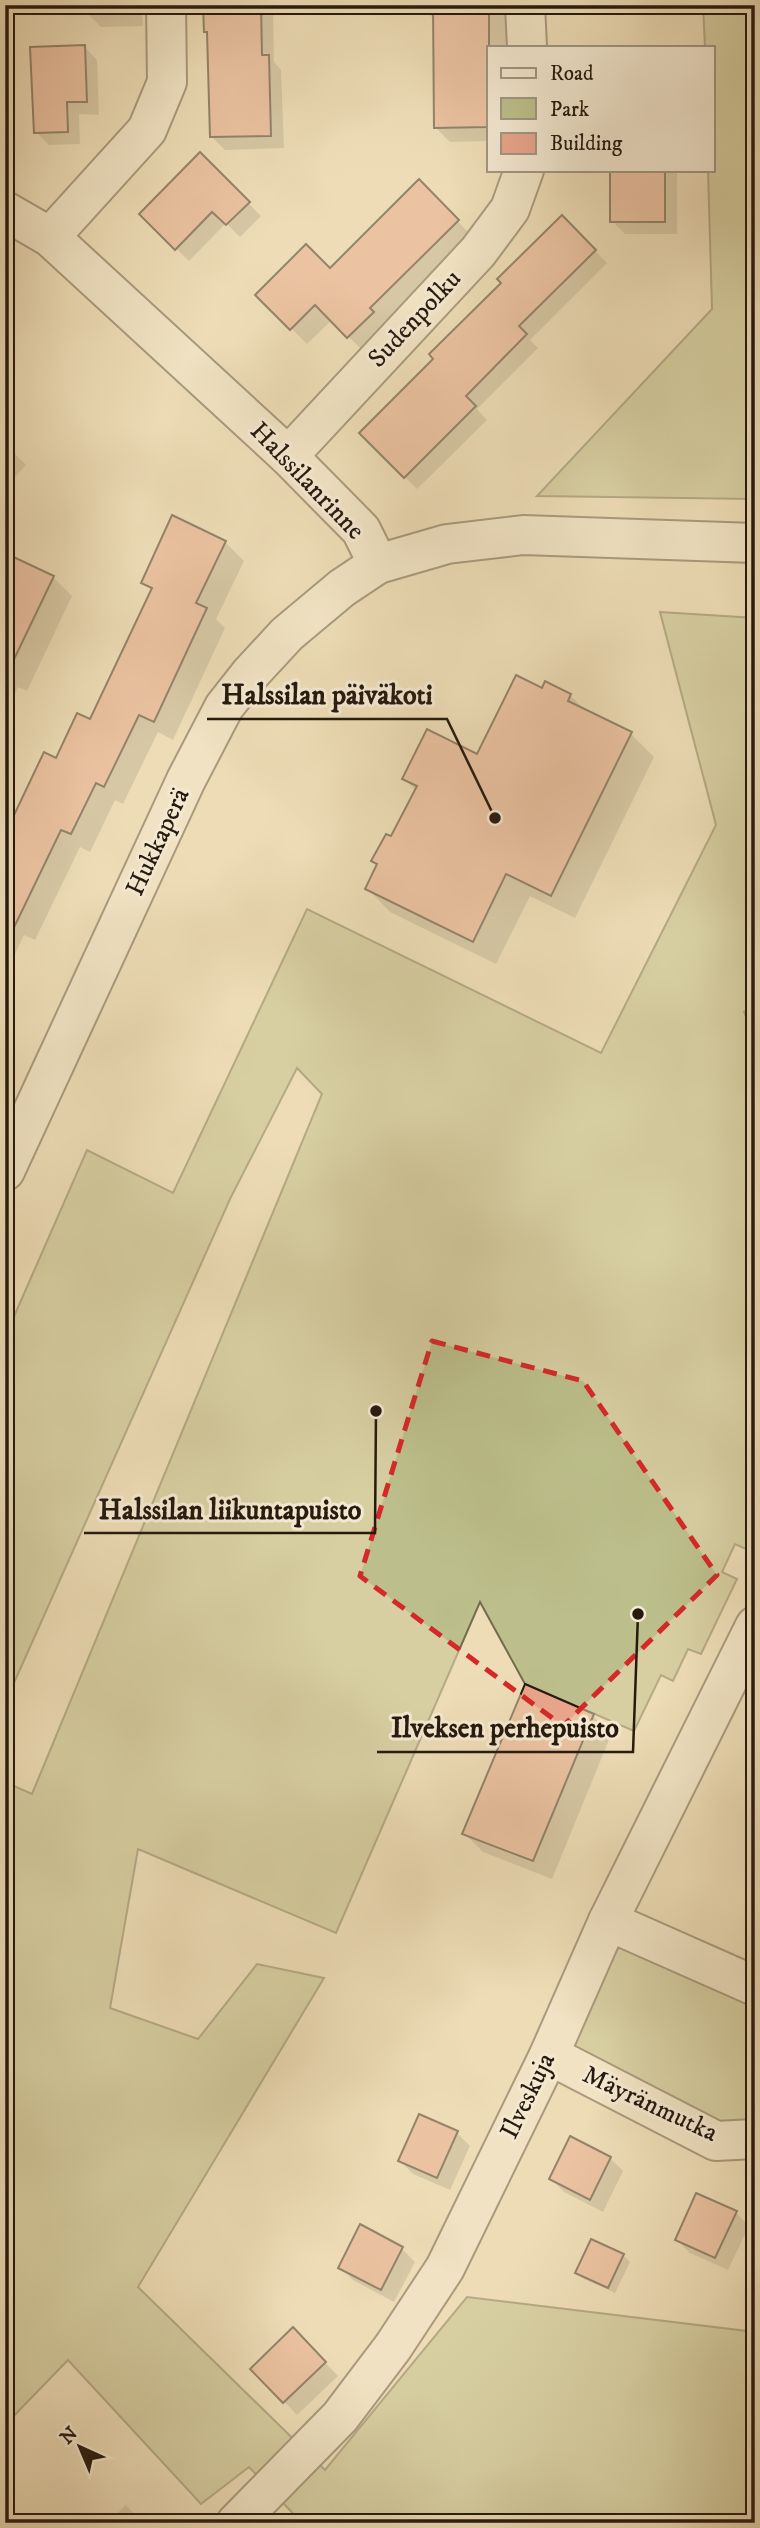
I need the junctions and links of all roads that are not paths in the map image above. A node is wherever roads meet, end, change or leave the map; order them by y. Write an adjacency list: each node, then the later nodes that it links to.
1 (166, 5): 6 (street)
2 (525, 5): 3 (street)
3 (527, 46)
4 (523, 172): 7 (street, Sudenpolku)
5 (5, 211): 6 (street, Halssilanrinne)
6 (50, 237): 7 (street, Halssilanrinne)
7 (288, 456): 9 (street, Halssilanrinne)
8 (755, 543): 9 (street, Halssilanrinne)
9 (378, 564): 10 (street, Hukkaperä)
10 (5, 1171)
11 (755, 1626): 12 (street, Ilveskuja)
12 (608, 1921): 13 (street); 14 (street, Ilveskuja)
13 (755, 1986)
14 (549, 2055): 15 (street, Mäyränmutka); 16 (street, Ilveskuja)
15 (755, 2139)
16 (236, 2523)

